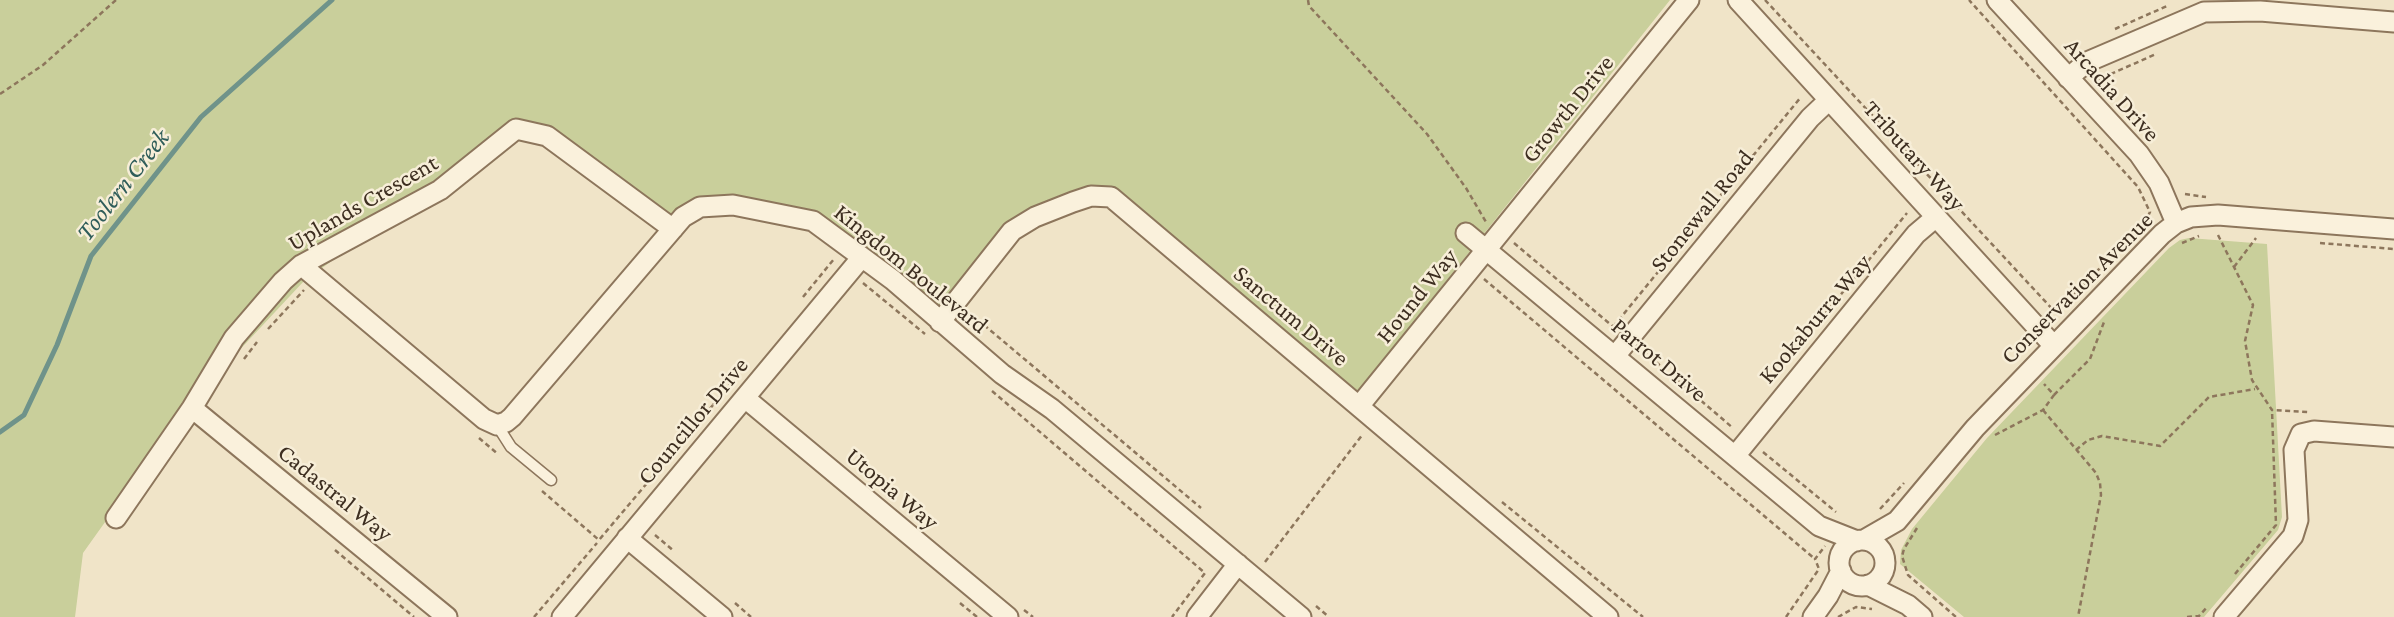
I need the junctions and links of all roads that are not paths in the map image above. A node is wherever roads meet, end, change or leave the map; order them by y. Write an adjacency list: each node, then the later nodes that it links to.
1 (1689, 0): 13 (street, Growth Drive)
2 (1738, 0): 7 (street, Tributary Way)
3 (1997, 0): 6 (street, Arcadia Drive)
4 (2225, 5): 5 (street); 6 (street)
5 (2394, 22)
6 (2068, 78): 9 (street, Arcadia Drive)
7 (1829, 100): 8 (street, Tributary Way); 18 (street, Stonewall Road)
8 (1936, 217): 17 (street, Tributary Way); 24 (street, Kookaburra Way)
9 (2176, 223): 11 (street, Conservation Avenue); 17 (street, Conservation Avenue)
10 (673, 229): 14 (street, Kingdom Boulevard); 15 (street, Uplands Crescent); 22 (street, Kingdom Boulevard)
11 (2394, 229)
12 (1466, 233): 13 (street, Parrot Drive)
13 (1486, 249): 18 (street, Parrot Drive); 20 (street, Hound Way)
14 (848, 262): 16 (street, Kingdom Boulevard); 19 (street, Councillor Drive)
15 (301, 265): 21 (street, Uplands Crescent); 22 (street)
16 (940, 330): 20 (street, Sanctum Drive); 32 (street, Kingdom Boulevard)
17 (2054, 346): 27 (street, Conservation Avenue)
18 (1615, 356): 24 (street, Parrot Drive)
19 (746, 398): 29 (street, Councillor Drive); 38 (street, Utopia Way)
20 (1360, 405): 44 (street, Sanctum Drive)
21 (192, 408): 26 (street, Uplands Crescent); 40 (street, Cadastral Way)
22 (497, 425): 25 (lane)
23 (2394, 437): 37 (street)
24 (1735, 456): 28 (street, Parrot Drive)
25 (551, 480)
26 (117, 518)
27 (1897, 521): 30 (street, Conservation Avenue); 31 (street, Conservation Avenue)
28 (1819, 526): 30 (street, Parrot Drive); 33 (street, Parrot Drive)
29 (627, 538): 41 (street, Councillor Drive); 42 (street)
30 (1860, 541): 31 (street); 33 (street)
31 (1885, 561): 34 (street); 36 (street)
32 (1237, 564): 35 (street, Kingdom Boulevard); 43 (street)
33 (1840, 566): 34 (street); 39 (street)
34 (1864, 586): 36 (street); 39 (street)
35 (1304, 608)
36 (1915, 611)
37 (2216, 612)
38 (1015, 613)
39 (1816, 613)
40 (447, 617)
41 (562, 617)
42 (722, 617)
43 (1197, 617)
44 (1608, 617)

